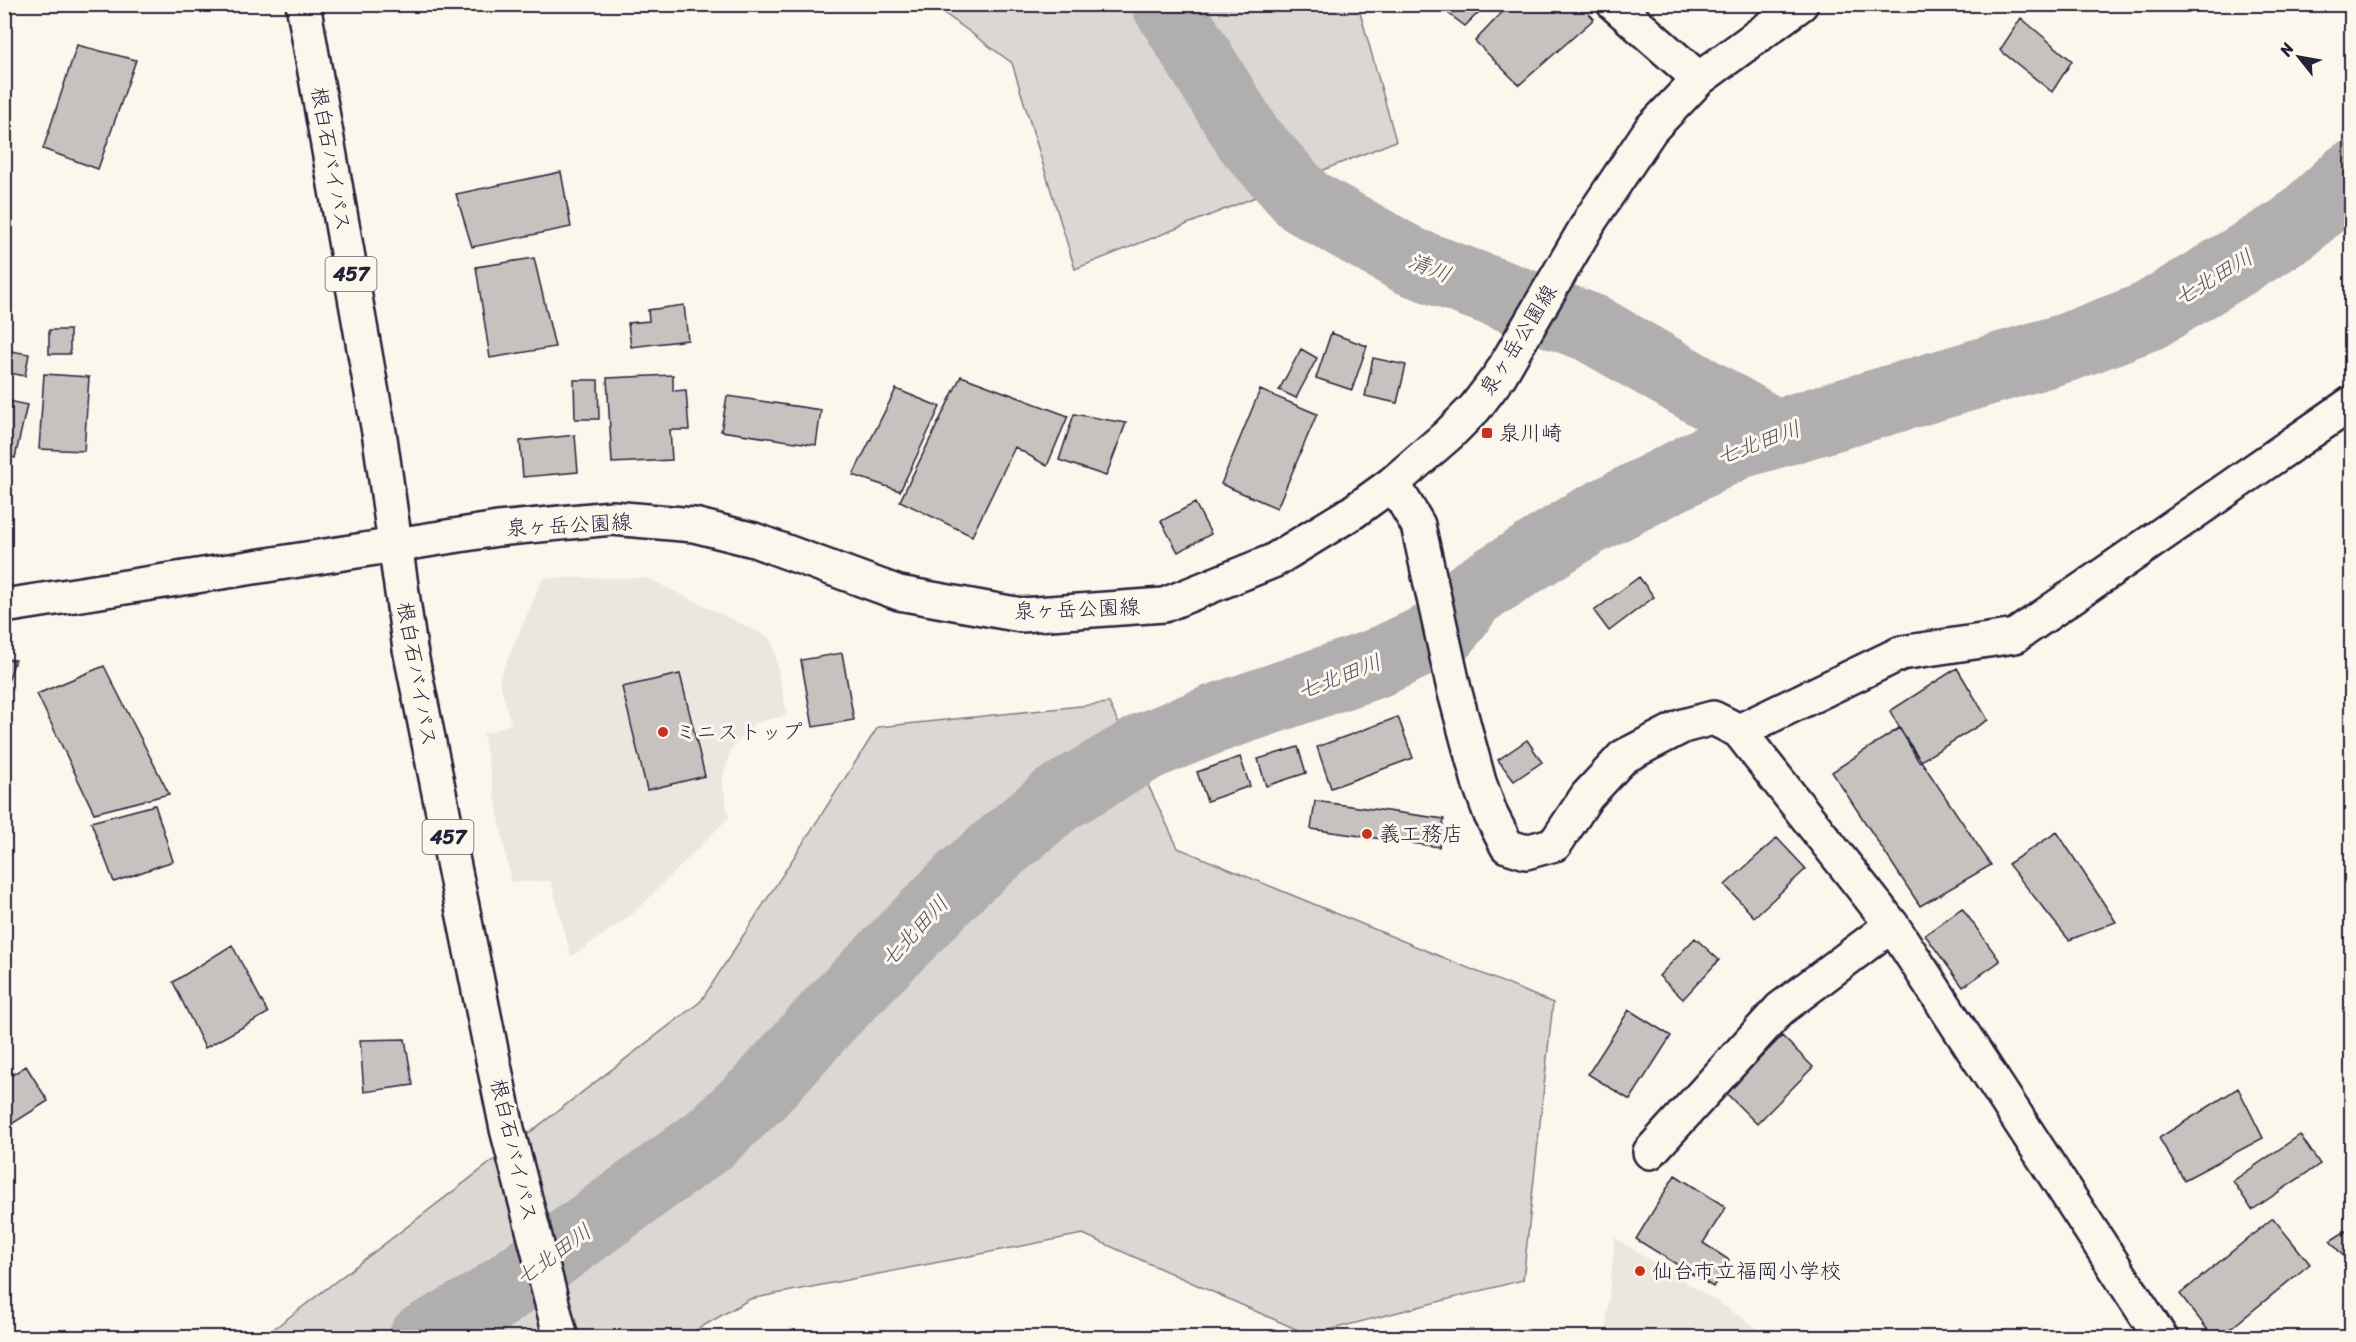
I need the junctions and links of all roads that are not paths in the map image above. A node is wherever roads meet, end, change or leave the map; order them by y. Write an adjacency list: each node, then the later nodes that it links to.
1 (303, 4): 7 (main road, 根白石バイパス / 457)
2 (1614, 4): 4 (main road)
3 (1801, 4): 4 (main road, 泉ヶ岳公園線)
4 (1699, 79): 6 (main road, 泉ヶ岳公園線)
5 (2352, 403): 9 (main road)
6 (1393, 483): 7 (main road, 泉ヶ岳公園線); 9 (main road)
7 (394, 544): 8 (main road, 泉ヶ岳公園線); 12 (main road, 根白石バイパス / 457)
8 (4, 606)
9 (1739, 731): 10 (main road)
10 (1892, 925): 11 (main road); 13 (main road)
11 (1650, 1152)
12 (561, 1338)
13 (2161, 1338)

